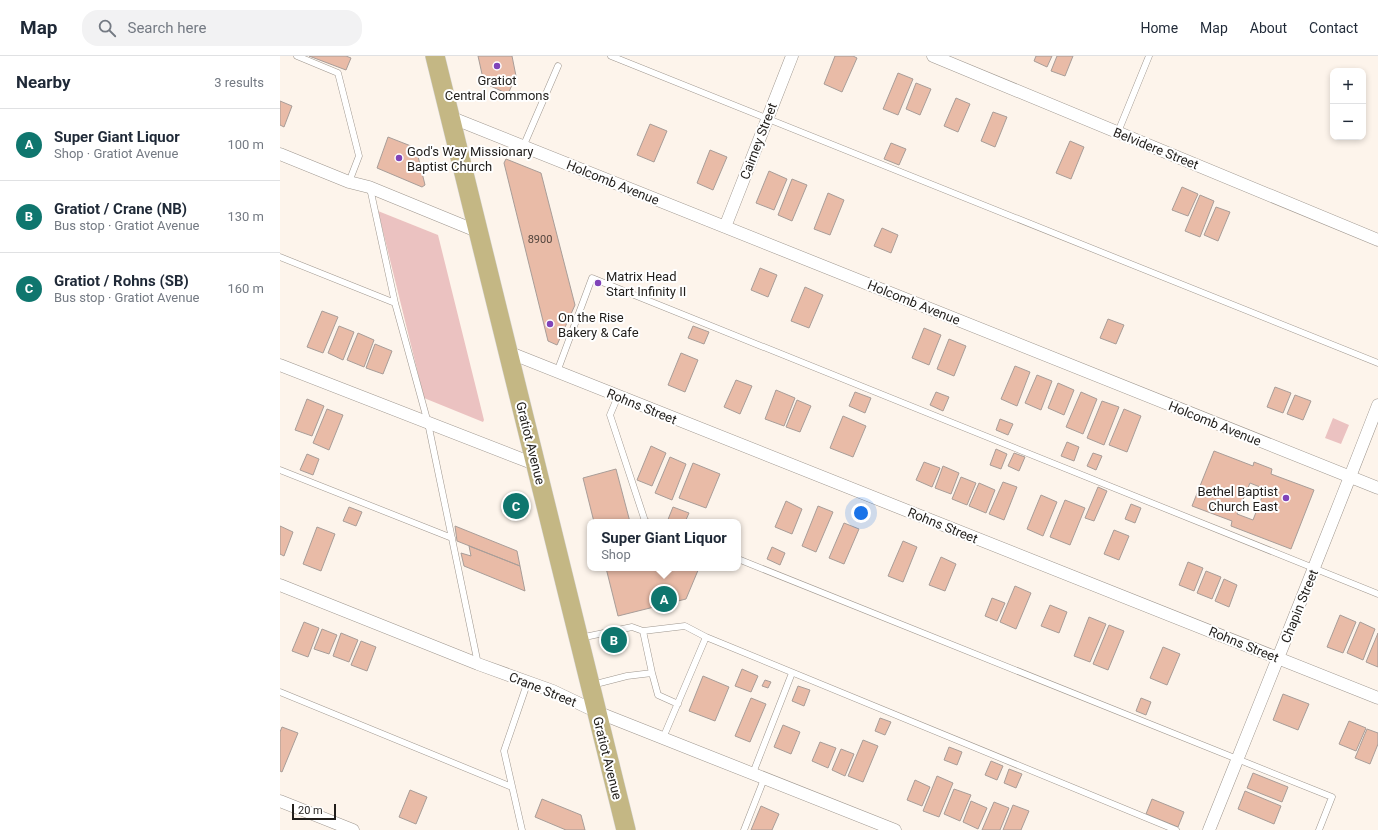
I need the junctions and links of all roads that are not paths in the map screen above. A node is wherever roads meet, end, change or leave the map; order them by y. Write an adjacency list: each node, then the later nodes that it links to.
1 (297, 56): 13 (lane)
2 (435, 56): 8 (main road, Gratiot Avenue)
3 (610, 56): 9 (lane)
4 (792, 56): 9 (street, Cairney Street)
5 (933, 56): 10 (street, Belvidere Street)
6 (1149, 56): 10 (lane)
7 (558, 66): 11 (lane)
8 (450, 118): 11 (street, Holcomb Avenue); 16 (main road, Gratiot Avenue)
9 (767, 120): 15 (street, Cairney Street); 21 (lane)
10 (1118, 132): 17 (street, Belvidere Street)
11 (523, 146): 15 (street, Holcomb Avenue)
12 (280, 154): 13 (street)
13 (349, 182): 14 (street)
14 (370, 187): 16 (street); 19 (lane)
15 (725, 226): 29 (street, Holcomb Avenue)
16 (479, 232): 20 (main road, Gratiot Avenue)
17 (1378, 240)
18 (280, 257): 19 (lane)
19 (394, 303): 26 (lane)
20 (508, 352): 23 (street, Rohns Street); 27 (main road, Gratiot Avenue)
21 (1378, 363)
22 (280, 365): 26 (street)
23 (558, 372): 24 (street, Rohns Street); 34 (lane)
24 (618, 396): 31 (lane); 40 (street, Rohns Street)
25 (1378, 405): 29 (street, Chapin Street)
26 (428, 422): 27 (street); 32 (lane)
27 (536, 465): 39 (main road, Gratiot Avenue)
28 (280, 470): 32 (lane)
29 (1350, 477): 30 (street, Holcomb Avenue); 34 (street, Chapin Street)
30 (1378, 488)
31 (644, 519)
32 (452, 538): 41 (lane)
33 (741, 560): 51 (lane)
34 (1314, 569): 36 (lane); 40 (street, Chapin Street)
35 (280, 585): 41 (street, Crane Street)
36 (1378, 594)
37 (643, 631): 38 (lane); 39 (lane); 42 (lane)
38 (706, 637): 43 (lane); 48 (lane)
39 (579, 638): 45 (main road, Gratiot Avenue)
40 (1278, 657): 47 (street, Rohns Street); 51 (street, Chapin Street)
41 (478, 664): 44 (street, Crane Street)
42 (652, 673): 45 (lane); 48 (lane)
43 (792, 673): 52 (lane); 61 (lane)
44 (528, 681): 49 (street, Crane Street); 54 (lane)
45 (591, 685): 49 (main road, Gratiot Avenue)
46 (280, 692): 54 (lane)
47 (1378, 698)
48 (678, 704): 50 (lane)
49 (597, 712): 50 (street, Crane Street); 58 (main road, Gratiot Avenue)
50 (663, 738): 52 (street, Crane Street)
51 (1238, 759): 62 (street, Chapin Street); 63 (lane)
52 (753, 774): 53 (street, Crane Street)
53 (764, 779): 59 (lane); 60 (street, Crane Street)
54 (512, 787): 57 (lane)
55 (280, 801): 56 (street)
56 (353, 830)
57 (522, 830)
58 (626, 830)
59 (744, 830)
60 (895, 830)
61 (1176, 830)
62 (1209, 830)
63 (1319, 830)

